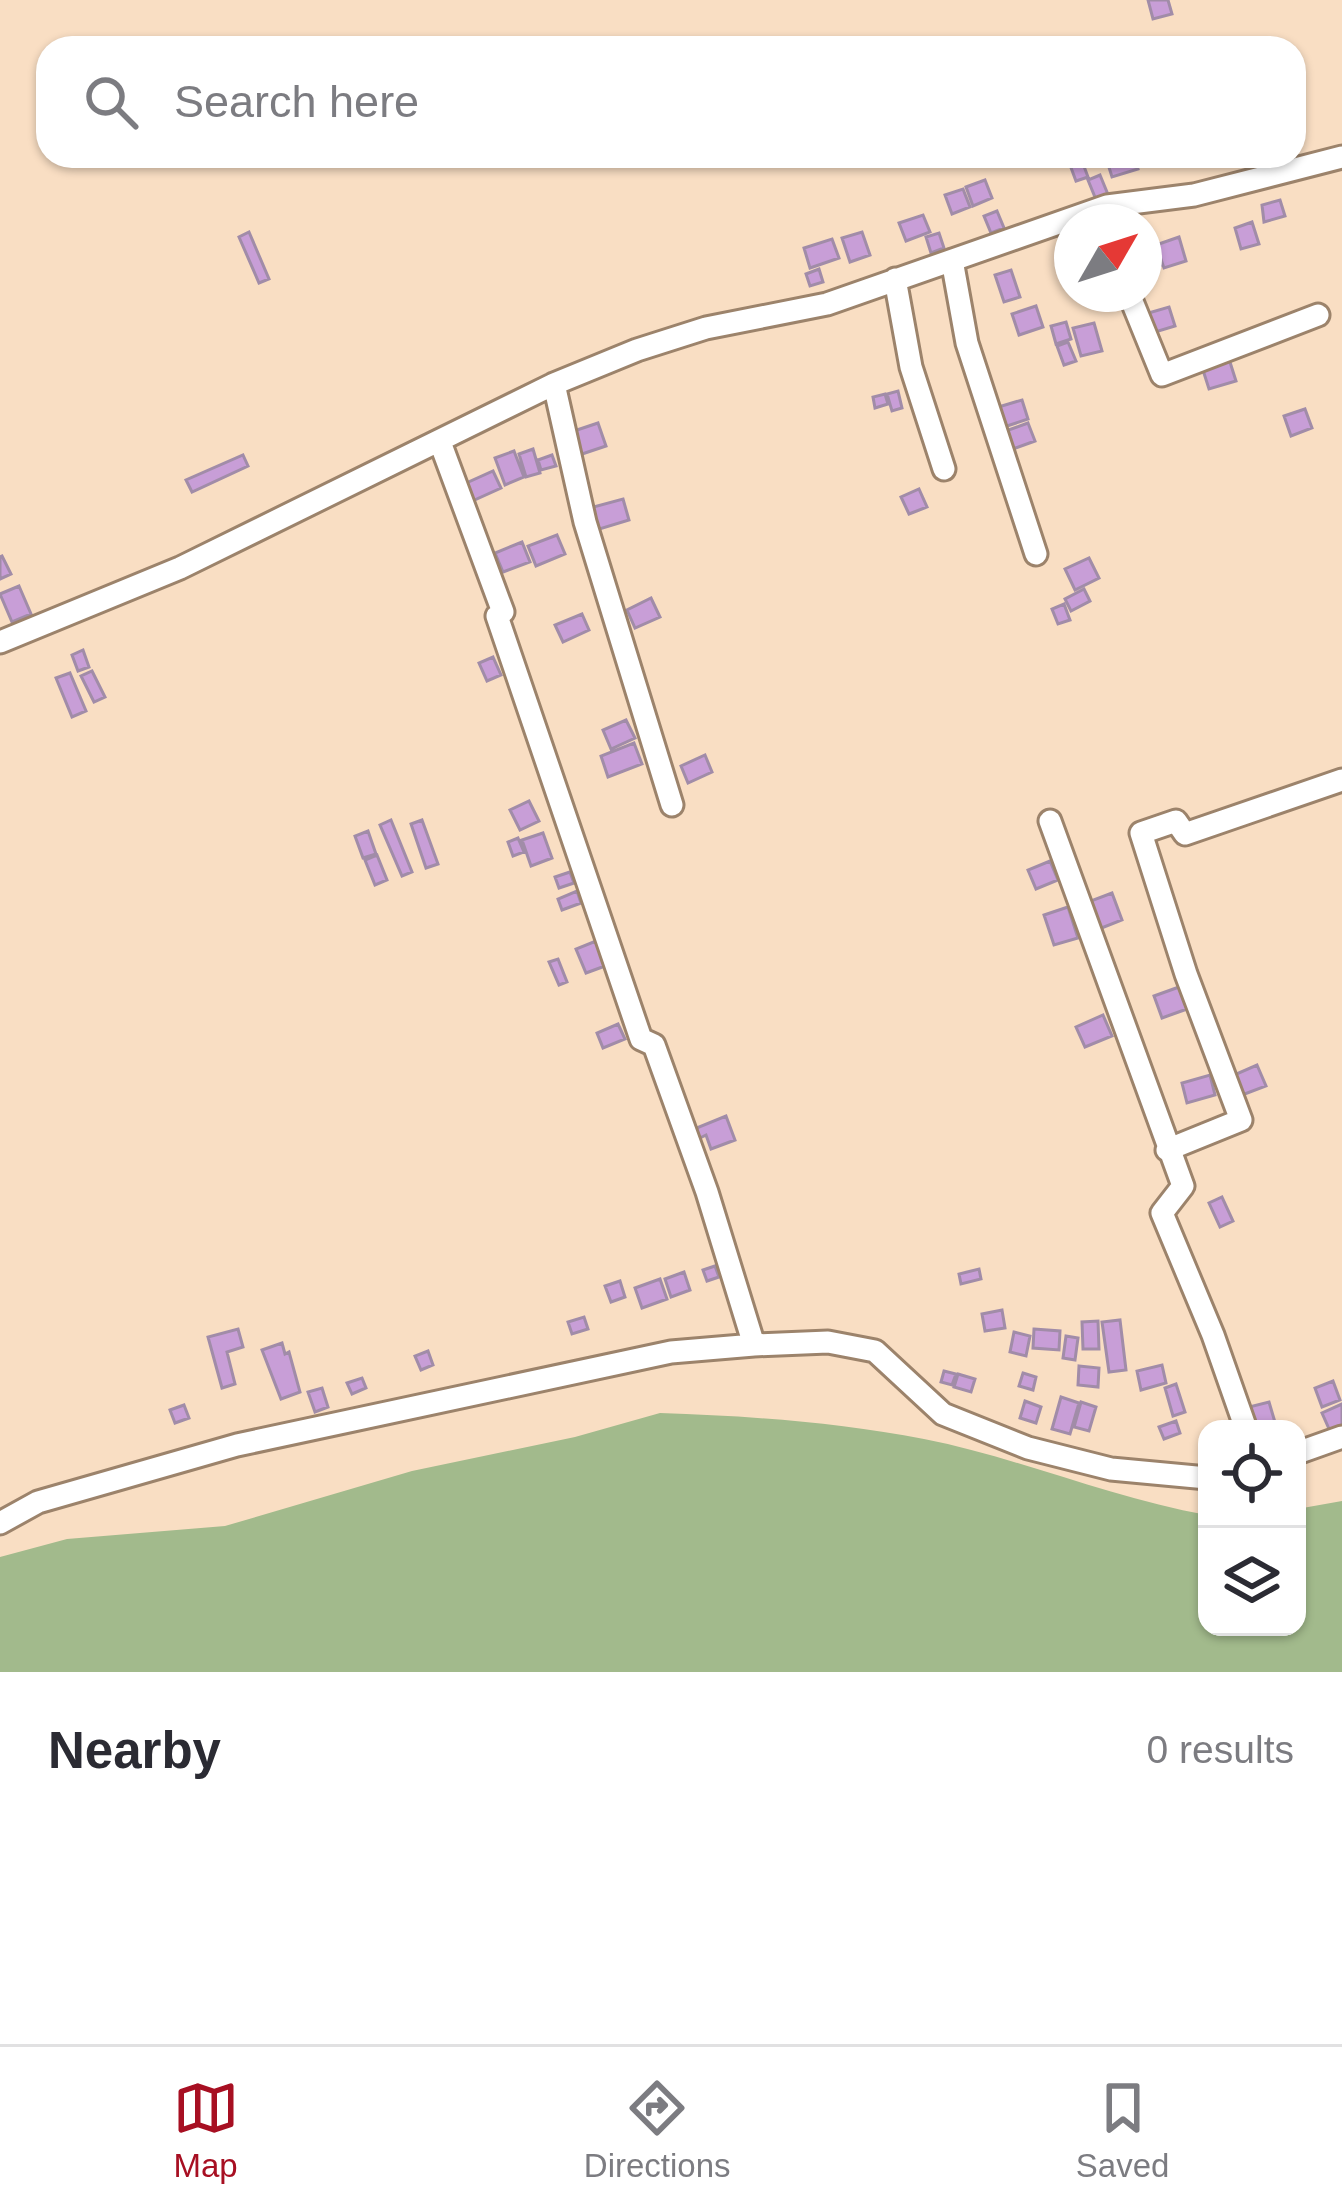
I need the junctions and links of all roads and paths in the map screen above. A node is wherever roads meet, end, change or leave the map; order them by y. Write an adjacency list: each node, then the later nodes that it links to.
1 (1342, 157): 2 (street)
2 (1306, 166)
3 (1299, 168): 4 (street)
4 (1154, 204)
5 (1054, 230): 6 (street)
6 (952, 260): 7 (street); 13 (street)
7 (895, 279): 10 (street); 12 (street)
8 (1136, 312): 9 (street)
9 (1318, 315)
10 (554, 384): 11 (street); 16 (street)
11 (440, 442): 14 (street); 19 (street)
12 (944, 469)
13 (1036, 554)
14 (0, 642)
15 (1342, 780): 18 (street)
16 (672, 805)
17 (1049, 821): 18 (street)
18 (1167, 1150): 20 (street)
19 (754, 1345): 23 (street); 24 (street)
20 (1243, 1420)
21 (1342, 1437): 22 (street)
22 (1306, 1450)
23 (1198, 1477)
24 (0, 1522)

